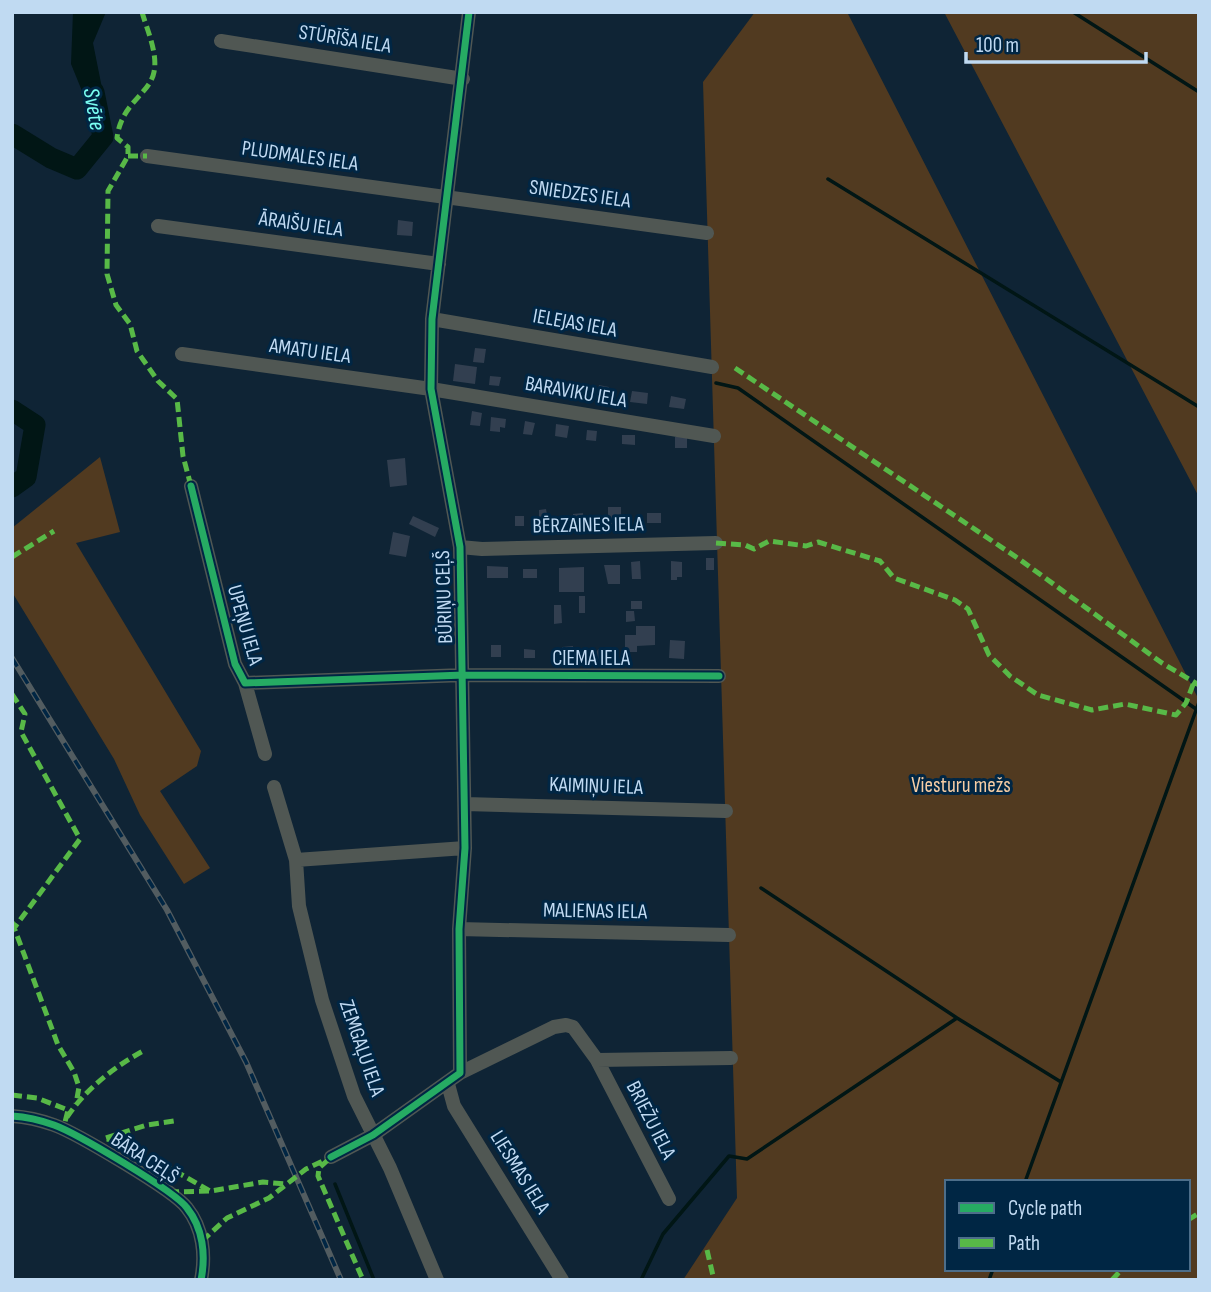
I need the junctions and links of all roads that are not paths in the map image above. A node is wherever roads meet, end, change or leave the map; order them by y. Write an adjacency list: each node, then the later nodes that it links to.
1 (469, 12): 3 (street, BŪRIŅU CEĻŠ)
2 (221, 41): 3 (street, STŪRĪŠA IELA)
3 (463, 79): 5 (street, BŪRIŅU CEĻŠ)
4 (147, 156): 5 (street, PLUDMALES IELA)
5 (447, 197): 7 (street, SNIEDZES IELA); 8 (street, BŪRIŅU CEĻŠ)
6 (158, 226): 8 (street, ĀRAIŠU IELA)
7 (707, 233)
8 (439, 264): 9 (street, BŪRIŅU CEĻŠ)
9 (432, 320): 11 (street, IELEJAS IELA); 12 (street, BŪRIŅU CEĻŠ)
10 (183, 354): 12 (street, AMATU IELA)
11 (712, 367)
12 (431, 389): 13 (street, BARAVIKU IELA); 16 (street, BŪRIŅU CEĻŠ)
13 (714, 436)
14 (191, 486): 19 (street, UPEŅU IELA)
15 (716, 543): 16 (street, BĒRZAINES IELA)
16 (460, 547): 17 (street, BŪRIŅU CEĻŠ)
17 (464, 675): 18 (street, CIEMA IELA); 19 (street, UPEŅU IELA); 22 (street, BŪRIŅU CEĻŠ)
18 (719, 676)
19 (245, 683): 20 (street)
20 (265, 754)
21 (274, 787): 25 (street, ZEMGAĻU IELA)
22 (465, 804): 23 (street, KAIMIŅU IELA); 24 (street, BŪRIŅU CEĻŠ)
23 (726, 811)
24 (465, 848): 25 (street); 26 (street, BŪRIŅU CEĻŠ)
25 (296, 860): 33 (street, ZEMGAĻU IELA)
26 (459, 929): 27 (street, MALIENAS IELA); 30 (street, BŪRIŅU CEĻŠ)
27 (729, 935)
28 (731, 1058): 29 (street, BRIEŽU IELA)
29 (597, 1060): 30 (street, BRIEŽU IELA); 35 (street, BRIEŽU IELA)
30 (460, 1073): 31 (street)
31 (447, 1084): 33 (street); 38 (street, LIESMAS IELA)
32 (12, 1116): 36 (street, BĀRA CEĻŠ)
33 (373, 1135): 34 (street); 37 (street, ZEMGAĻU IELA)
34 (331, 1157)
35 (669, 1199)
36 (201, 1280)
37 (437, 1280)
38 (562, 1280)

